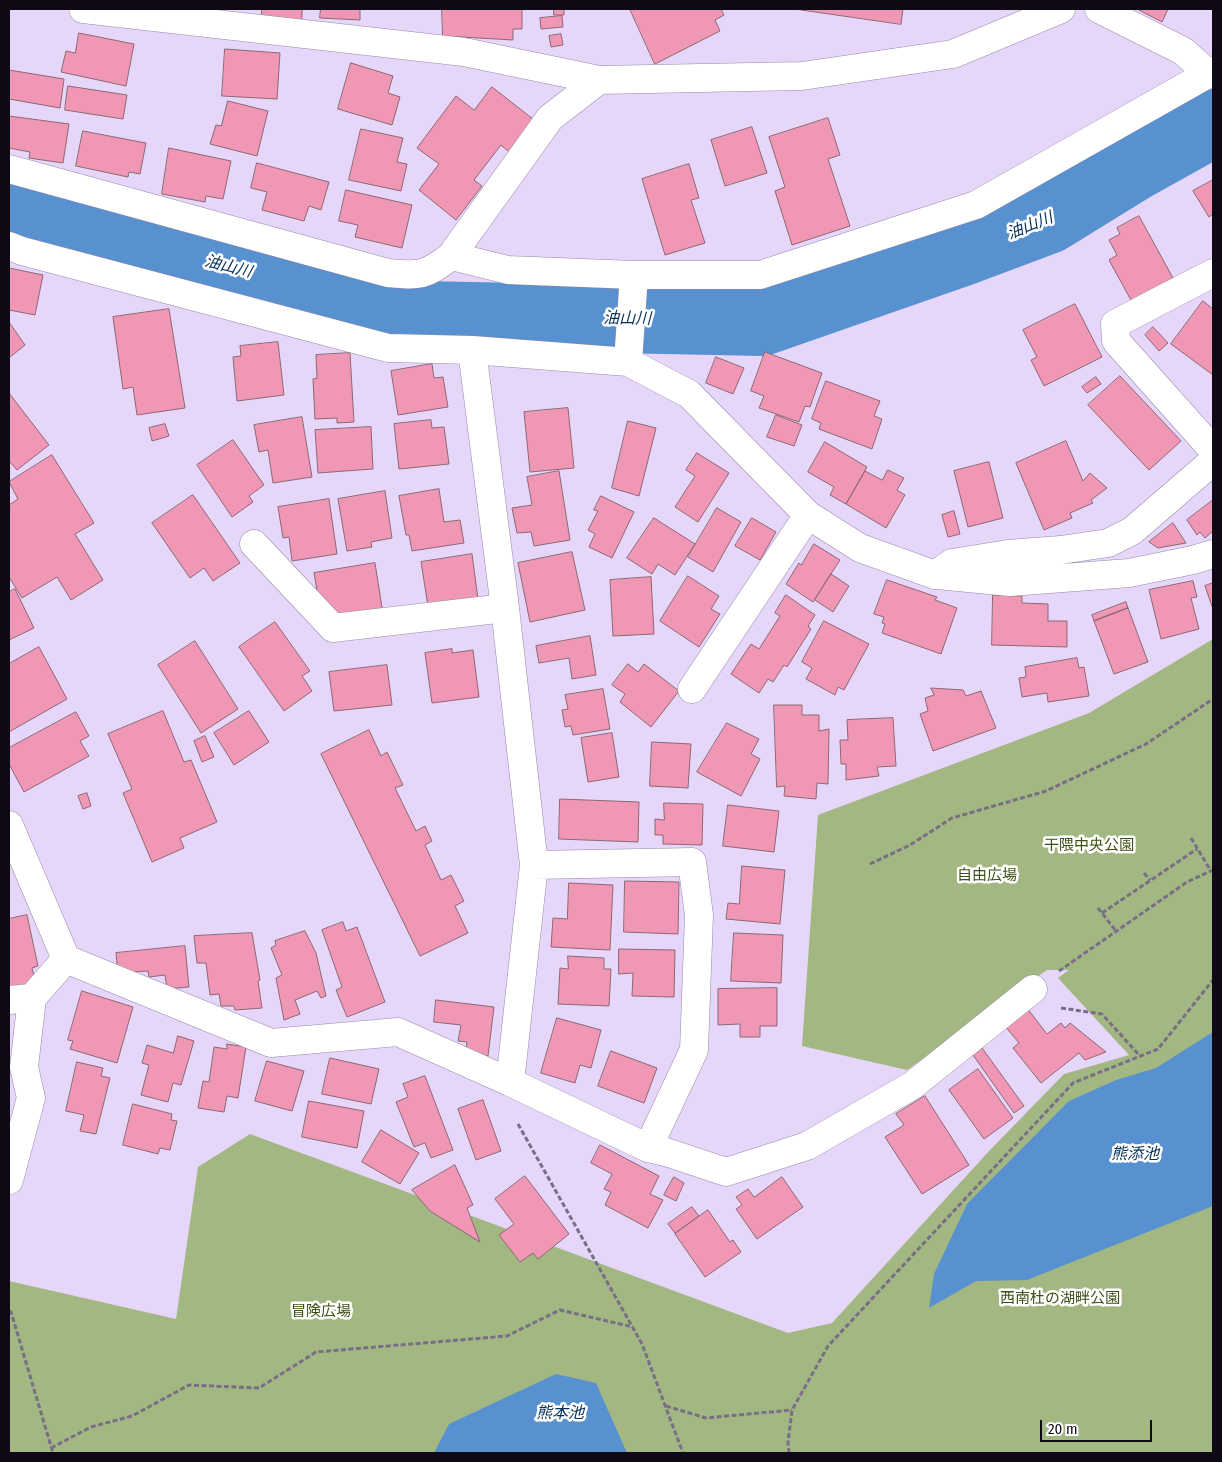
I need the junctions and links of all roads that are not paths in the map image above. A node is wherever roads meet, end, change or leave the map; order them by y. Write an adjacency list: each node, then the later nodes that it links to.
1 (83, 9): 5 (street)
2 (1060, 9): 5 (street)
3 (1099, 9): 4 (street)
4 (1211, 72): 10 (street)
5 (599, 80): 8 (street)
6 (9, 169): 8 (street)
7 (9, 246): 11 (street)
8 (451, 256): 10 (street)
9 (1213, 273): 13 (street)
10 (634, 275): 12 (street)
11 (472, 350): 12 (street); 19 (street)
12 (628, 362): 15 (street)
13 (1213, 450)
14 (1213, 461): 18 (street)
15 (808, 515): 18 (street); 20 (street)
16 (254, 544): 19 (street)
17 (1213, 554): 18 (street)
18 (936, 575)
19 (505, 608): 22 (street)
20 (692, 689)
21 (9, 826): 23 (street)
22 (534, 865): 26 (street); 27 (street)
23 (66, 959): 25 (street); 26 (street)
24 (1033, 989): 27 (street)
25 (20, 999): 28 (street)
26 (510, 1082): 27 (street)
27 (648, 1148)
28 (9, 1180)

